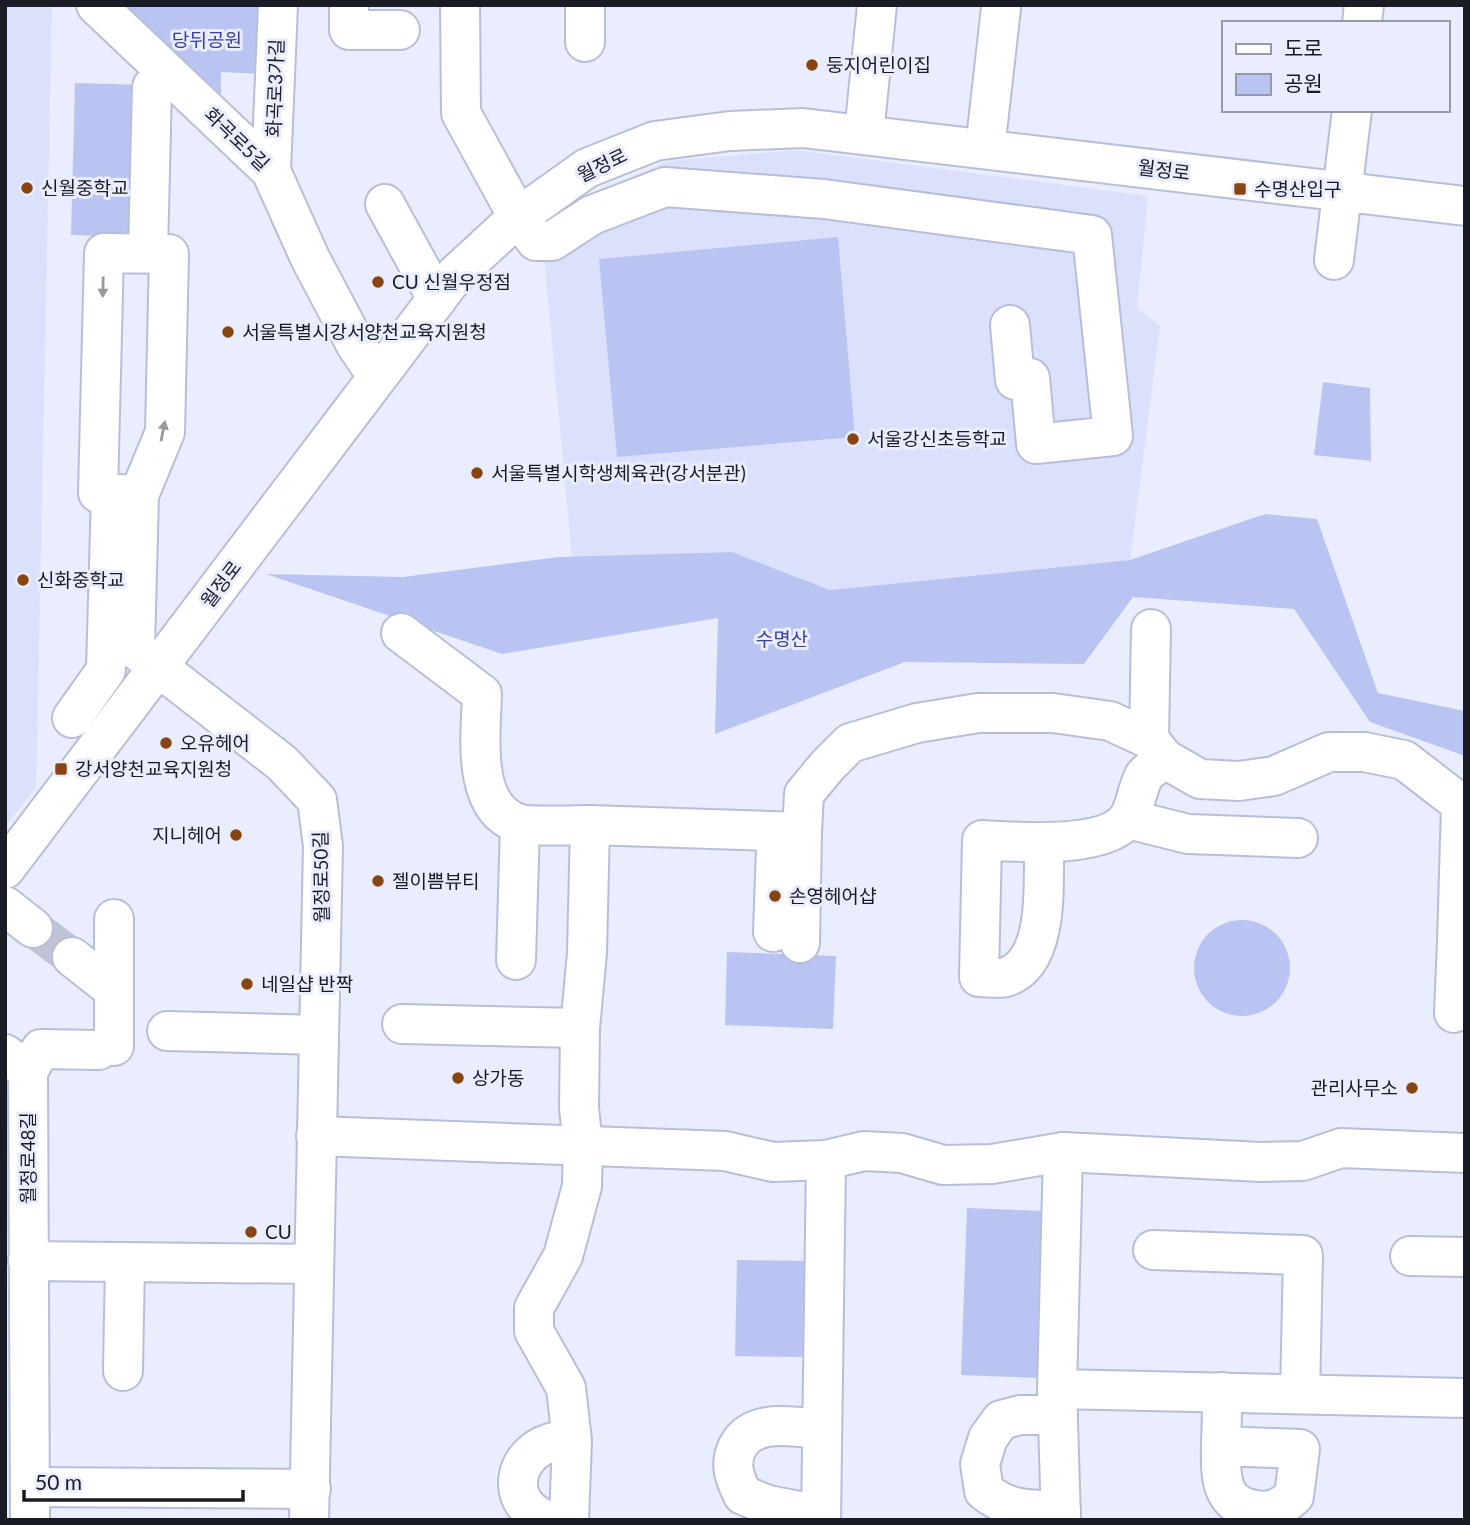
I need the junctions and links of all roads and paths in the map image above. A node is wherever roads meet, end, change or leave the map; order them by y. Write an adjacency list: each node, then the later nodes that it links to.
1 (96, 5): 12 (street, 화곡로5길)
2 (278, 5): 12 (street, 화곡로3가길)
3 (349, 5): 7 (street)
4 (460, 5): 16 (street)
5 (877, 5): 10 (street)
6 (1002, 8): 11 (street)
7 (400, 30)
8 (152, 87): 17 (street)
9 (1352, 112): 13 (street)
10 (864, 134): 11 (street, 월정로); 16 (street, 월정로)
11 (985, 149): 13 (street, 월정로)
12 (271, 172): 21 (street, 화곡로5길)
13 (1342, 190): 15 (street, 월정로); 18 (street)
14 (385, 204): 19 (street)
15 (1465, 206)
16 (518, 217): 19 (street, 월정로); 20 (street)
17 (148, 254): 22 (street, one-way to 17); 22 (street, one-way to 22)
18 (1334, 260)
19 (437, 299): 21 (street, 월정로)
20 (1010, 325)
21 (377, 376): 25 (street, 월정로)
22 (125, 494): 25 (street, 월정로50길); 26 (street)
23 (1152, 629): 27 (street)
24 (401, 632): 30 (street)
25 (159, 667): 35 (street, 월정로); 46 (street, 월정로50길)
26 (72, 719)
27 (1157, 749): 28 (street); 29 (street); 32 (street)
28 (1463, 806): 38 (street)
29 (1128, 819): 33 (street); 34 (street)
30 (520, 824): 31 (street); 40 (street)
31 (590, 825): 32 (street); 44 (street)
32 (789, 832): 37 (street)
33 (1298, 838)
34 (1044, 843)
35 (5, 869)
36 (114, 919): 41 (street)
37 (787, 937)
38 (1461, 945): 42 (street)
39 (72, 957): 41 (street)
40 (516, 960)
41 (114, 990): 47 (street)
42 (1454, 1013)
43 (402, 1024): 44 (street)
44 (580, 1028): 49 (street)
45 (167, 1031): 46 (street)
46 (319, 1035): 48 (street, 월정로50길)
47 (17, 1062): 58 (street, 월정로48길)
48 (316, 1136): 49 (street); 57 (street, 월정로50길)
49 (583, 1146): 52 (street); 66 (street)
50 (1063, 1152): 51 (street); 52 (street); 63 (street)
51 (1465, 1153)
52 (825, 1160): 65 (street)
53 (1153, 1250): 61 (street)
54 (1410, 1256): 55 (street)
55 (1465, 1257)
56 (125, 1262): 57 (street); 58 (street); 59 (street)
57 (314, 1264): 69 (street, 월정로50길)
58 (21, 1269): 64 (street, 월정로48길)
59 (122, 1371)
60 (1222, 1392): 61 (street); 63 (street); 67 (street)
61 (1300, 1394): 62 (street)
62 (1465, 1398)
63 (1058, 1402): 70 (street); 70 (street)
64 (17, 1425): 68 (street, 월정로48길)
65 (821, 1429): 71 (street); 71 (street)
66 (572, 1441): 72 (street); 73 (street)
67 (1221, 1446)
68 (30, 1503): 69 (street, 월정로50길)
69 (310, 1504)
70 (1061, 1515)
71 (820, 1518)
72 (547, 1520)
73 (569, 1520)

